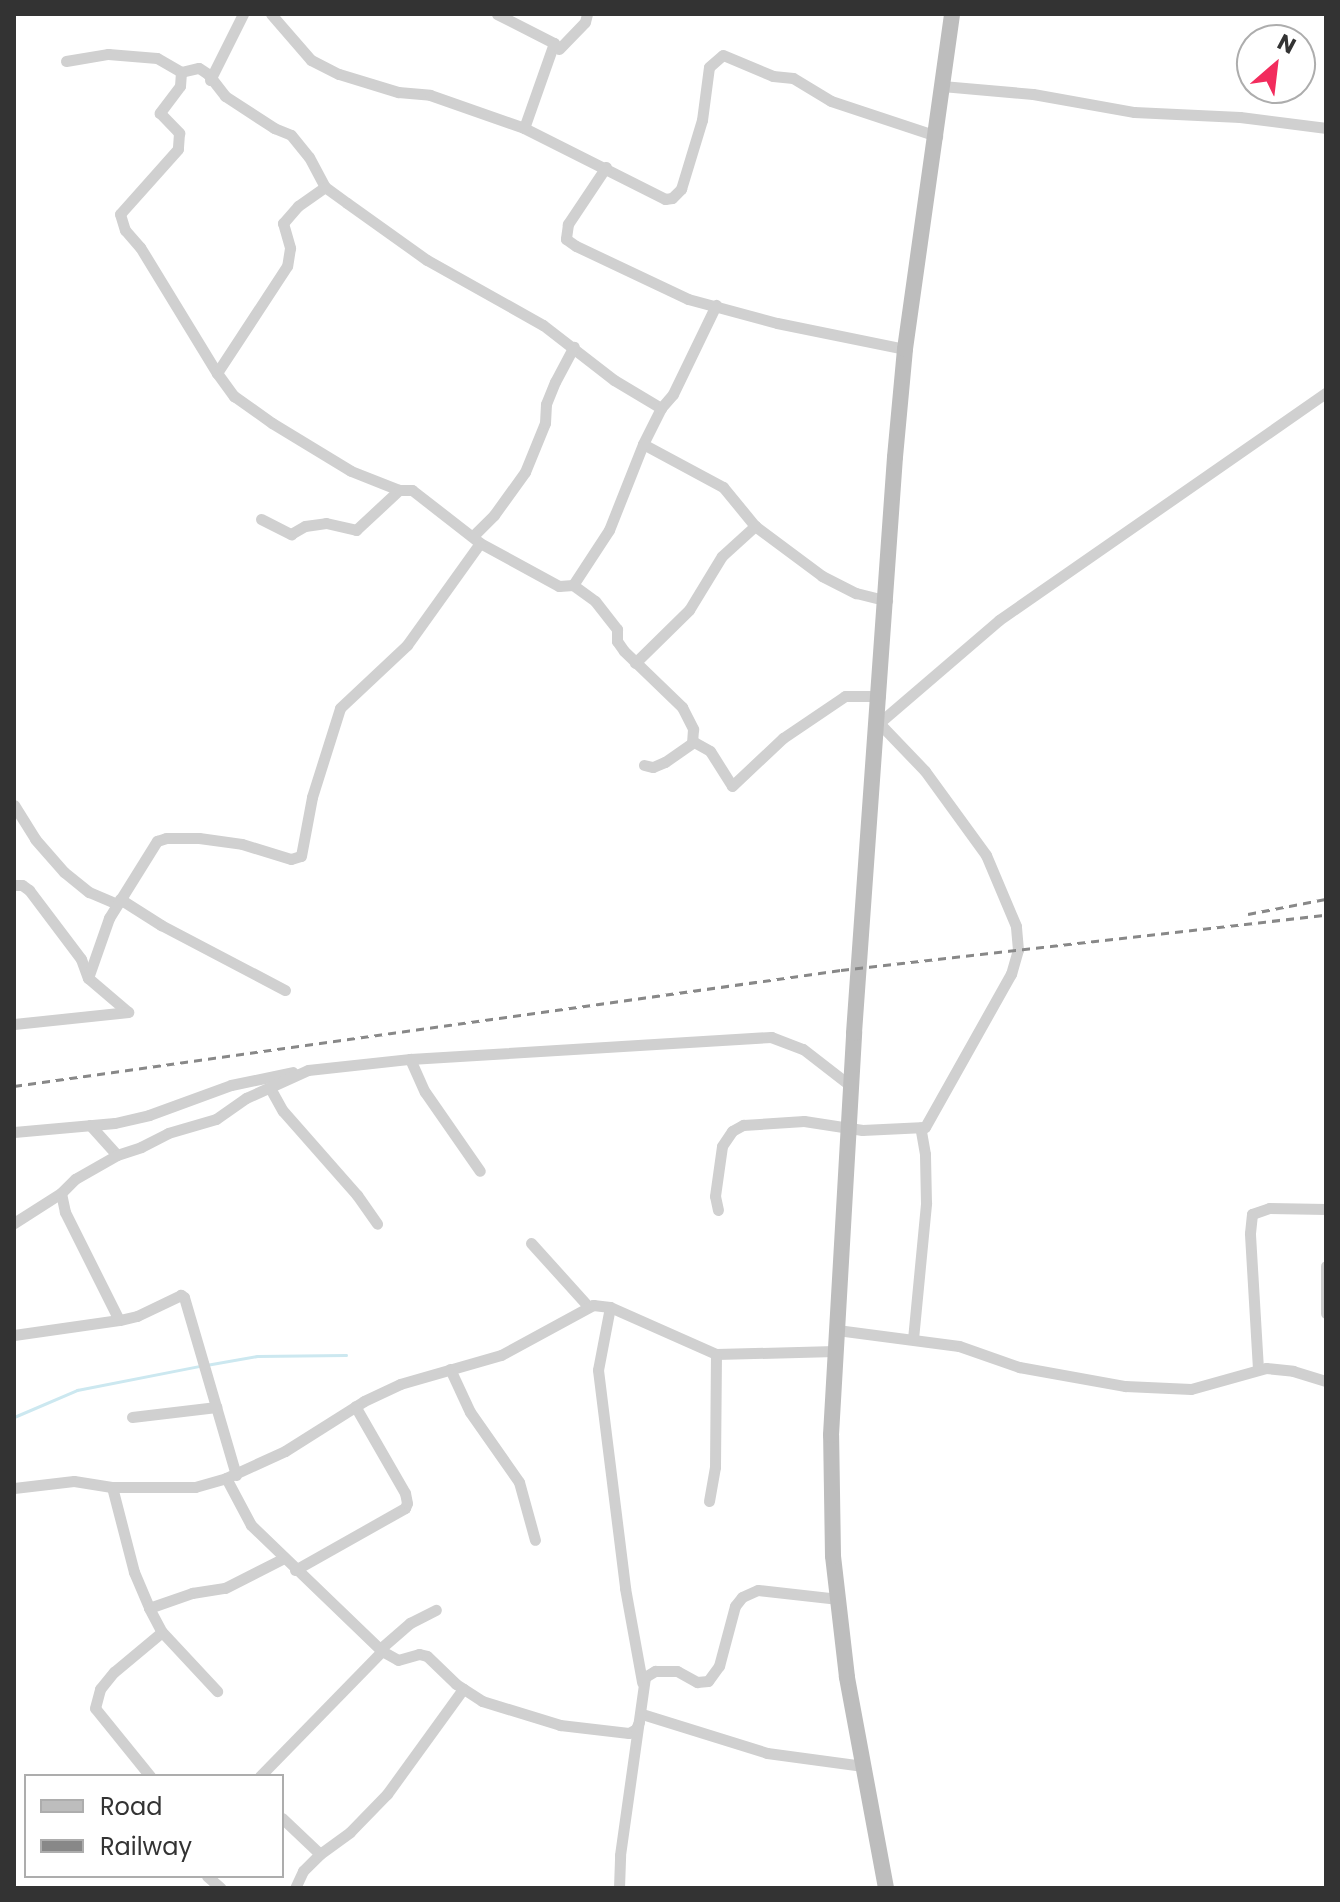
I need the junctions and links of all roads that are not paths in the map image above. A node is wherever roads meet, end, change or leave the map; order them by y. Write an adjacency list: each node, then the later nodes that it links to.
1 (243, 14): 9 (street)
2 (271, 14): 11 (street)
3 (497, 14): 11 (street)
4 (587, 14): 6 (street)
5 (952, 14): 10 (main road)
6 (559, 49)
7 (66, 61): 8 (street)
8 (181, 72): 9 (street); 19 (street)
9 (209, 80): 15 (street)
10 (942, 86): 12 (street); 13 (main road)
11 (524, 128): 14 (street)
12 (1326, 128)
13 (937, 136): 14 (street); 18 (main road)
14 (606, 167): 16 (street)
15 (325, 187): 17 (street); 19 (street)
16 (716, 305): 18 (street); 21 (street)
17 (574, 347): 21 (street); 26 (street)
18 (905, 349): 28 (main road)
19 (217, 373): 23 (street)
20 (1326, 393): 31 (street)
21 (661, 408): 22 (street)
22 (643, 444): 25 (street); 27 (street)
23 (399, 490): 24 (street); 26 (street)
24 (261, 519)
25 (755, 526): 28 (street); 29 (street)
26 (476, 539): 27 (street); 36 (street)
27 (573, 585): 29 (street)
28 (887, 601): 30 (main road)
29 (635, 663): 32 (street)
30 (880, 696): 31 (main road); 32 (street)
31 (879, 723): 42 (main road); 45 (street)
32 (692, 742): 33 (street)
33 (644, 765)
34 (14, 805): 36 (street)
35 (14, 885): 37 (street)
36 (118, 902): 37 (street); 38 (street)
37 (88, 978): 39 (street)
38 (285, 990)
39 (14, 1024)
40 (410, 1059): 41 (street); 42 (street); 49 (street)
41 (308, 1070): 43 (street); 44 (street)
42 (852, 1087): 46 (main road)
43 (270, 1088): 48 (street); 54 (street)
44 (90, 1125): 47 (street); 48 (street)
45 (920, 1127): 46 (street); 63 (street)
46 (851, 1129): 52 (street); 61 (main road)
47 (14, 1132)
48 (117, 1155): 50 (street)
49 (480, 1171)
50 (61, 1193): 53 (street); 60 (street)
51 (1326, 1209): 67 (street)
52 (718, 1210)
53 (16, 1218)
54 (377, 1224)
55 (531, 1243): 57 (street)
56 (1326, 1266): 59 (street)
57 (588, 1306): 58 (street); 66 (street)
58 (610, 1307): 65 (street); 84 (street)
59 (1326, 1313)
60 (119, 1320): 62 (street); 70 (street)
61 (837, 1330): 63 (street); 64 (main road)
62 (14, 1335)
63 (913, 1339): 67 (street)
64 (835, 1351): 65 (street); 79 (main road)
65 (716, 1354): 75 (street)
66 (450, 1369): 69 (street); 76 (street)
67 (1258, 1369): 68 (street)
68 (1326, 1381)
69 (355, 1406): 72 (street); 78 (street)
70 (216, 1407): 71 (street); 72 (street)
71 (132, 1417)
72 (231, 1476): 73 (street); 77 (street)
73 (112, 1487): 74 (street); 80 (street)
74 (14, 1488)
75 (709, 1501)
76 (535, 1540)
77 (284, 1558): 78 (street); 80 (street)
78 (295, 1570): 83 (street)
79 (838, 1599): 84 (street); 88 (main road)
80 (149, 1608): 82 (street)
81 (436, 1610): 83 (street)
82 (162, 1632): 86 (street); 89 (street)
83 (381, 1650): 85 (street); 90 (street)
84 (642, 1682): 87 (street)
85 (463, 1689): 87 (street); 92 (street)
86 (217, 1691)
87 (642, 1714): 88 (street); 94 (street)
88 (863, 1766): 95 (main road)
89 (148, 1774)
90 (262, 1774)
91 (284, 1820): 92 (street)
92 (320, 1854): 93 (street)
93 (298, 1887)
94 (619, 1888)
95 (886, 1888)

